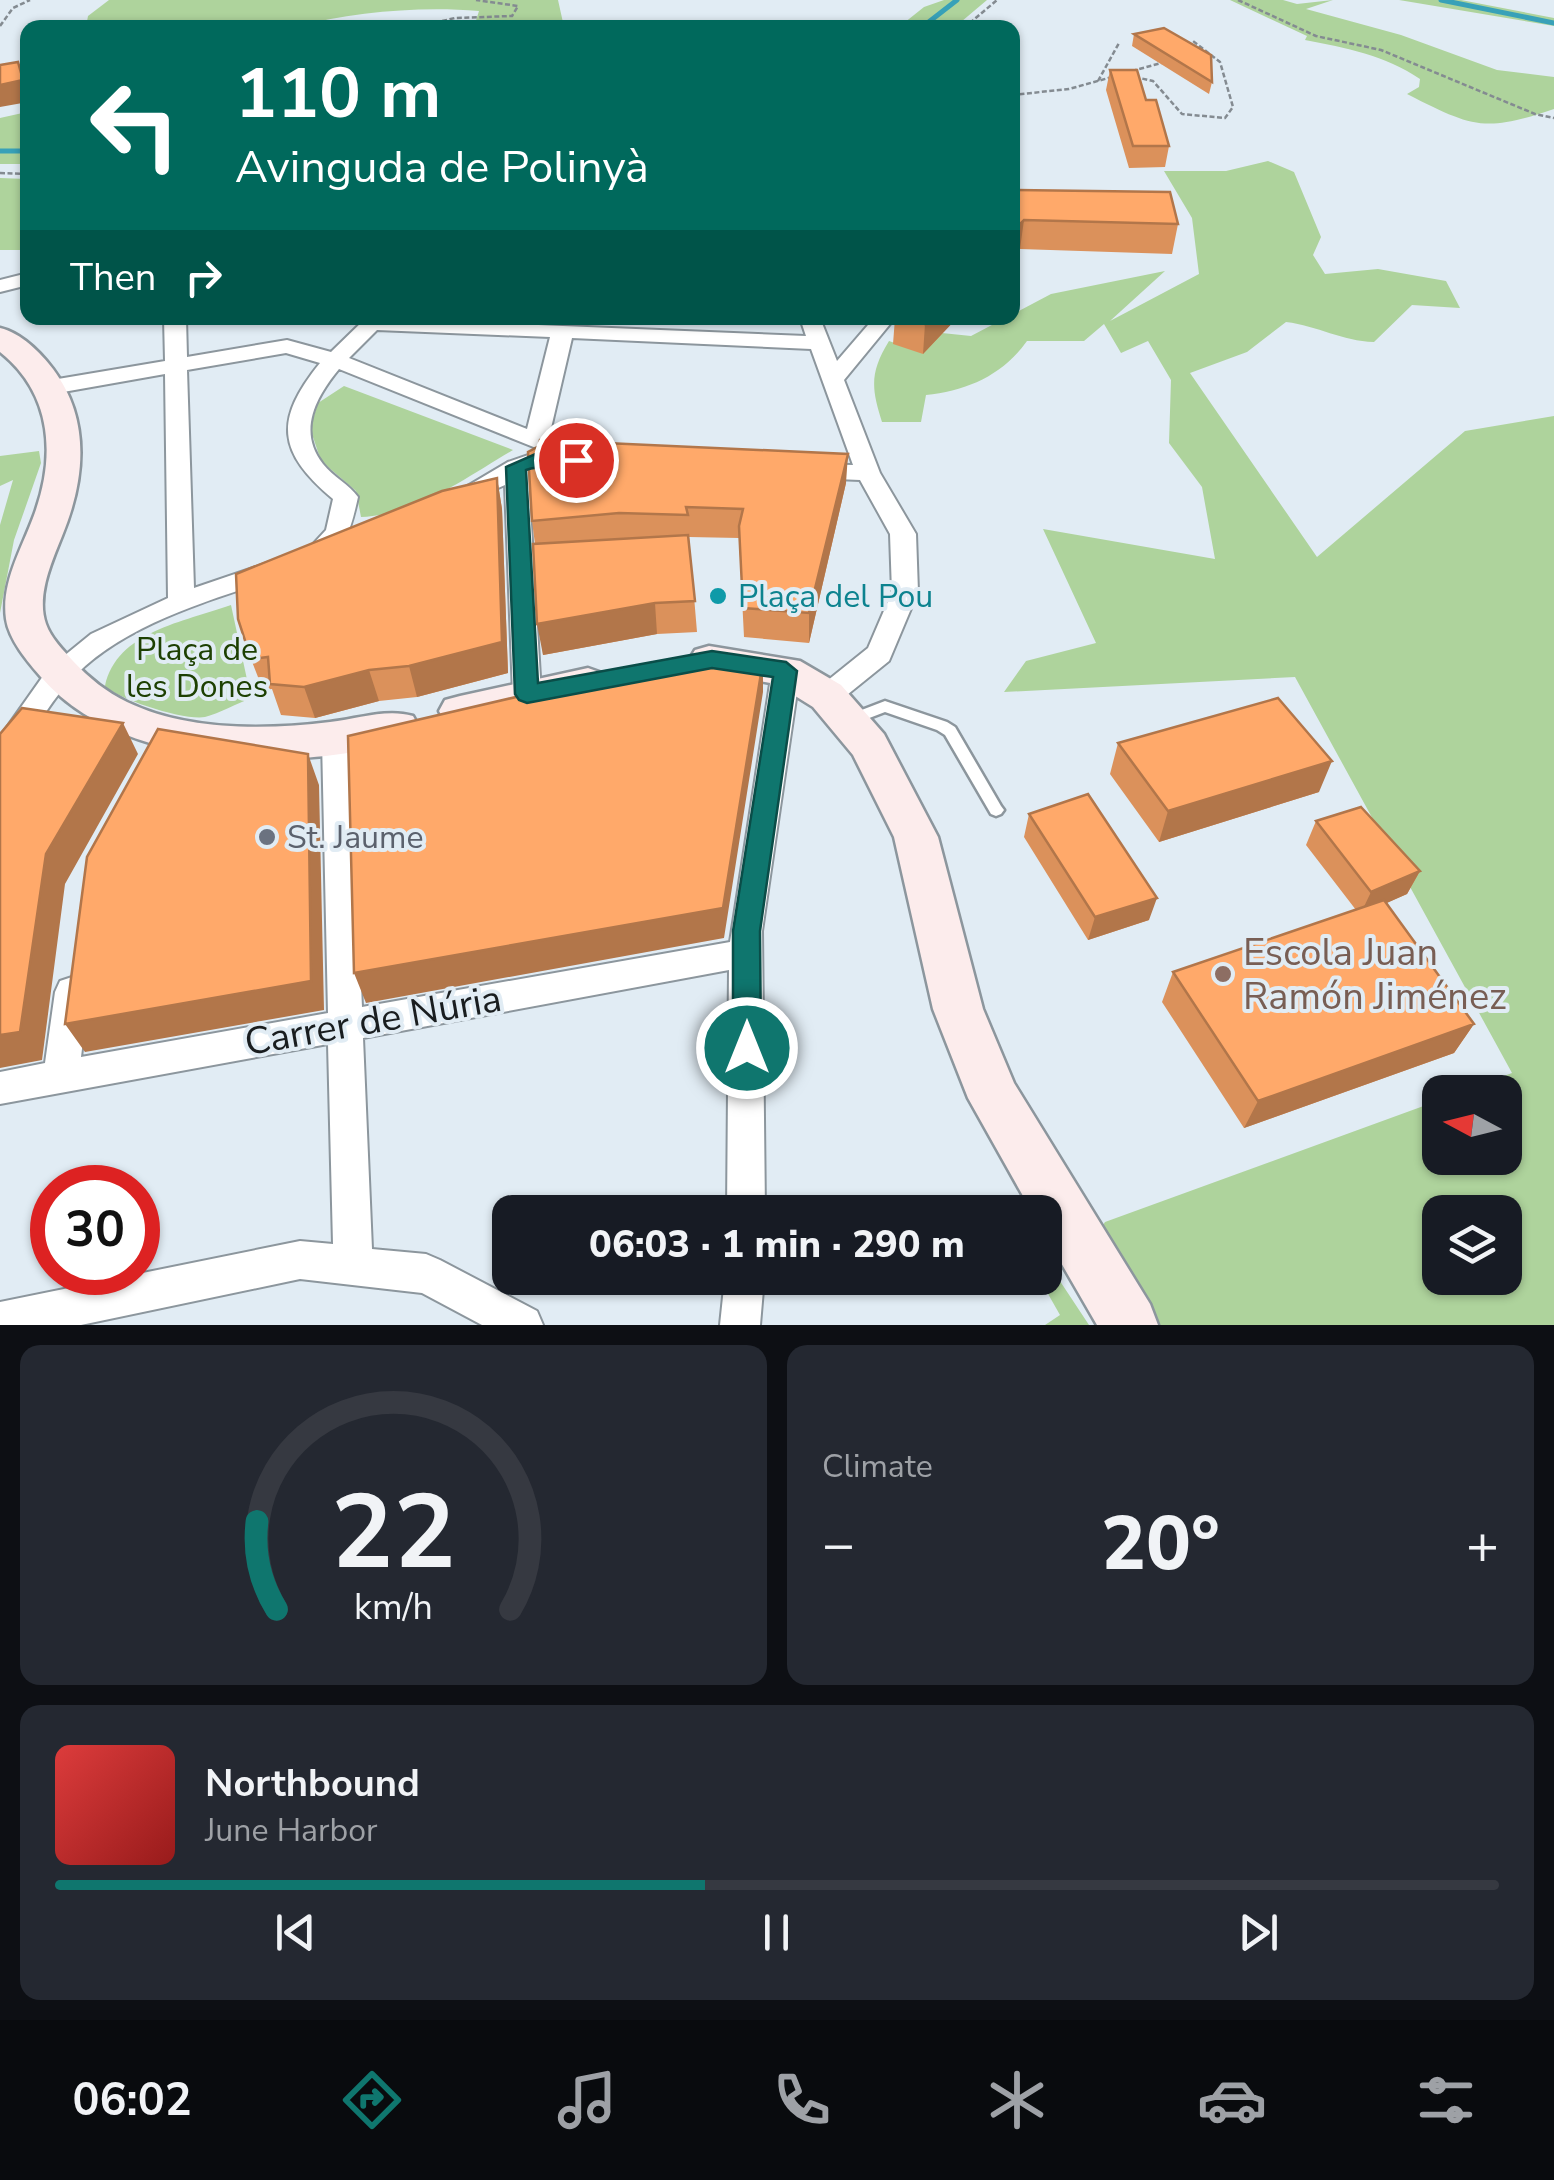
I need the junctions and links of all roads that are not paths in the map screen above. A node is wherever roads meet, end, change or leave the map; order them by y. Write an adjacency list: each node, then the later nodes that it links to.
1 (176, 325): 13 (street)
2 (290, 325): 11 (street)
3 (370, 325): 12 (street)
4 (442, 325): 8 (street)
5 (813, 325): 10 (street)
6 (880, 325): 14 (street)
7 (593, 326): 8 (street); 10 (street)
8 (562, 334): 16 (street)
9 (0, 337): 15 (street)
10 (820, 343): 14 (street)
11 (288, 346): 12 (street); 13 (street)
12 (338, 361): 16 (street); 22 (street)
13 (176, 365): 15 (street); 23 (street)
14 (833, 379): 19 (street)
15 (52, 387): 26 (street)
16 (531, 456): 17 (street); 20 (street); 28 (street)
17 (598, 461)
18 (791, 470): 19 (street)
19 (868, 473): 29 (street)
20 (436, 508)
21 (368, 538): 22 (street)
22 (314, 556): 23 (street)
23 (182, 601): 26 (street)
24 (675, 666): 25 (street)
25 (786, 671): 29 (street); 33 (street)
26 (58, 676): 30 (street); 31 (street)
27 (620, 677): 28 (street)
28 (527, 694): 30 (street)
29 (838, 709): 32 (lane); 44 (street)
30 (336, 740): 35 (street)
31 (0, 760)
32 (996, 810)
33 (746, 953): 35 (street, Carrer de Núria); 38 (street)
34 (76, 962): 36 (street)
35 (347, 1025): 36 (street, Carrer de Núria); 39 (street)
36 (61, 1076): 37 (street, Carrer de Núria)
37 (0, 1088)
38 (746, 1195)
39 (353, 1266): 41 (street); 42 (street)
40 (743, 1295): 43 (street)
41 (0, 1322)
42 (523, 1325)
43 (740, 1325)
44 (1130, 1325)

